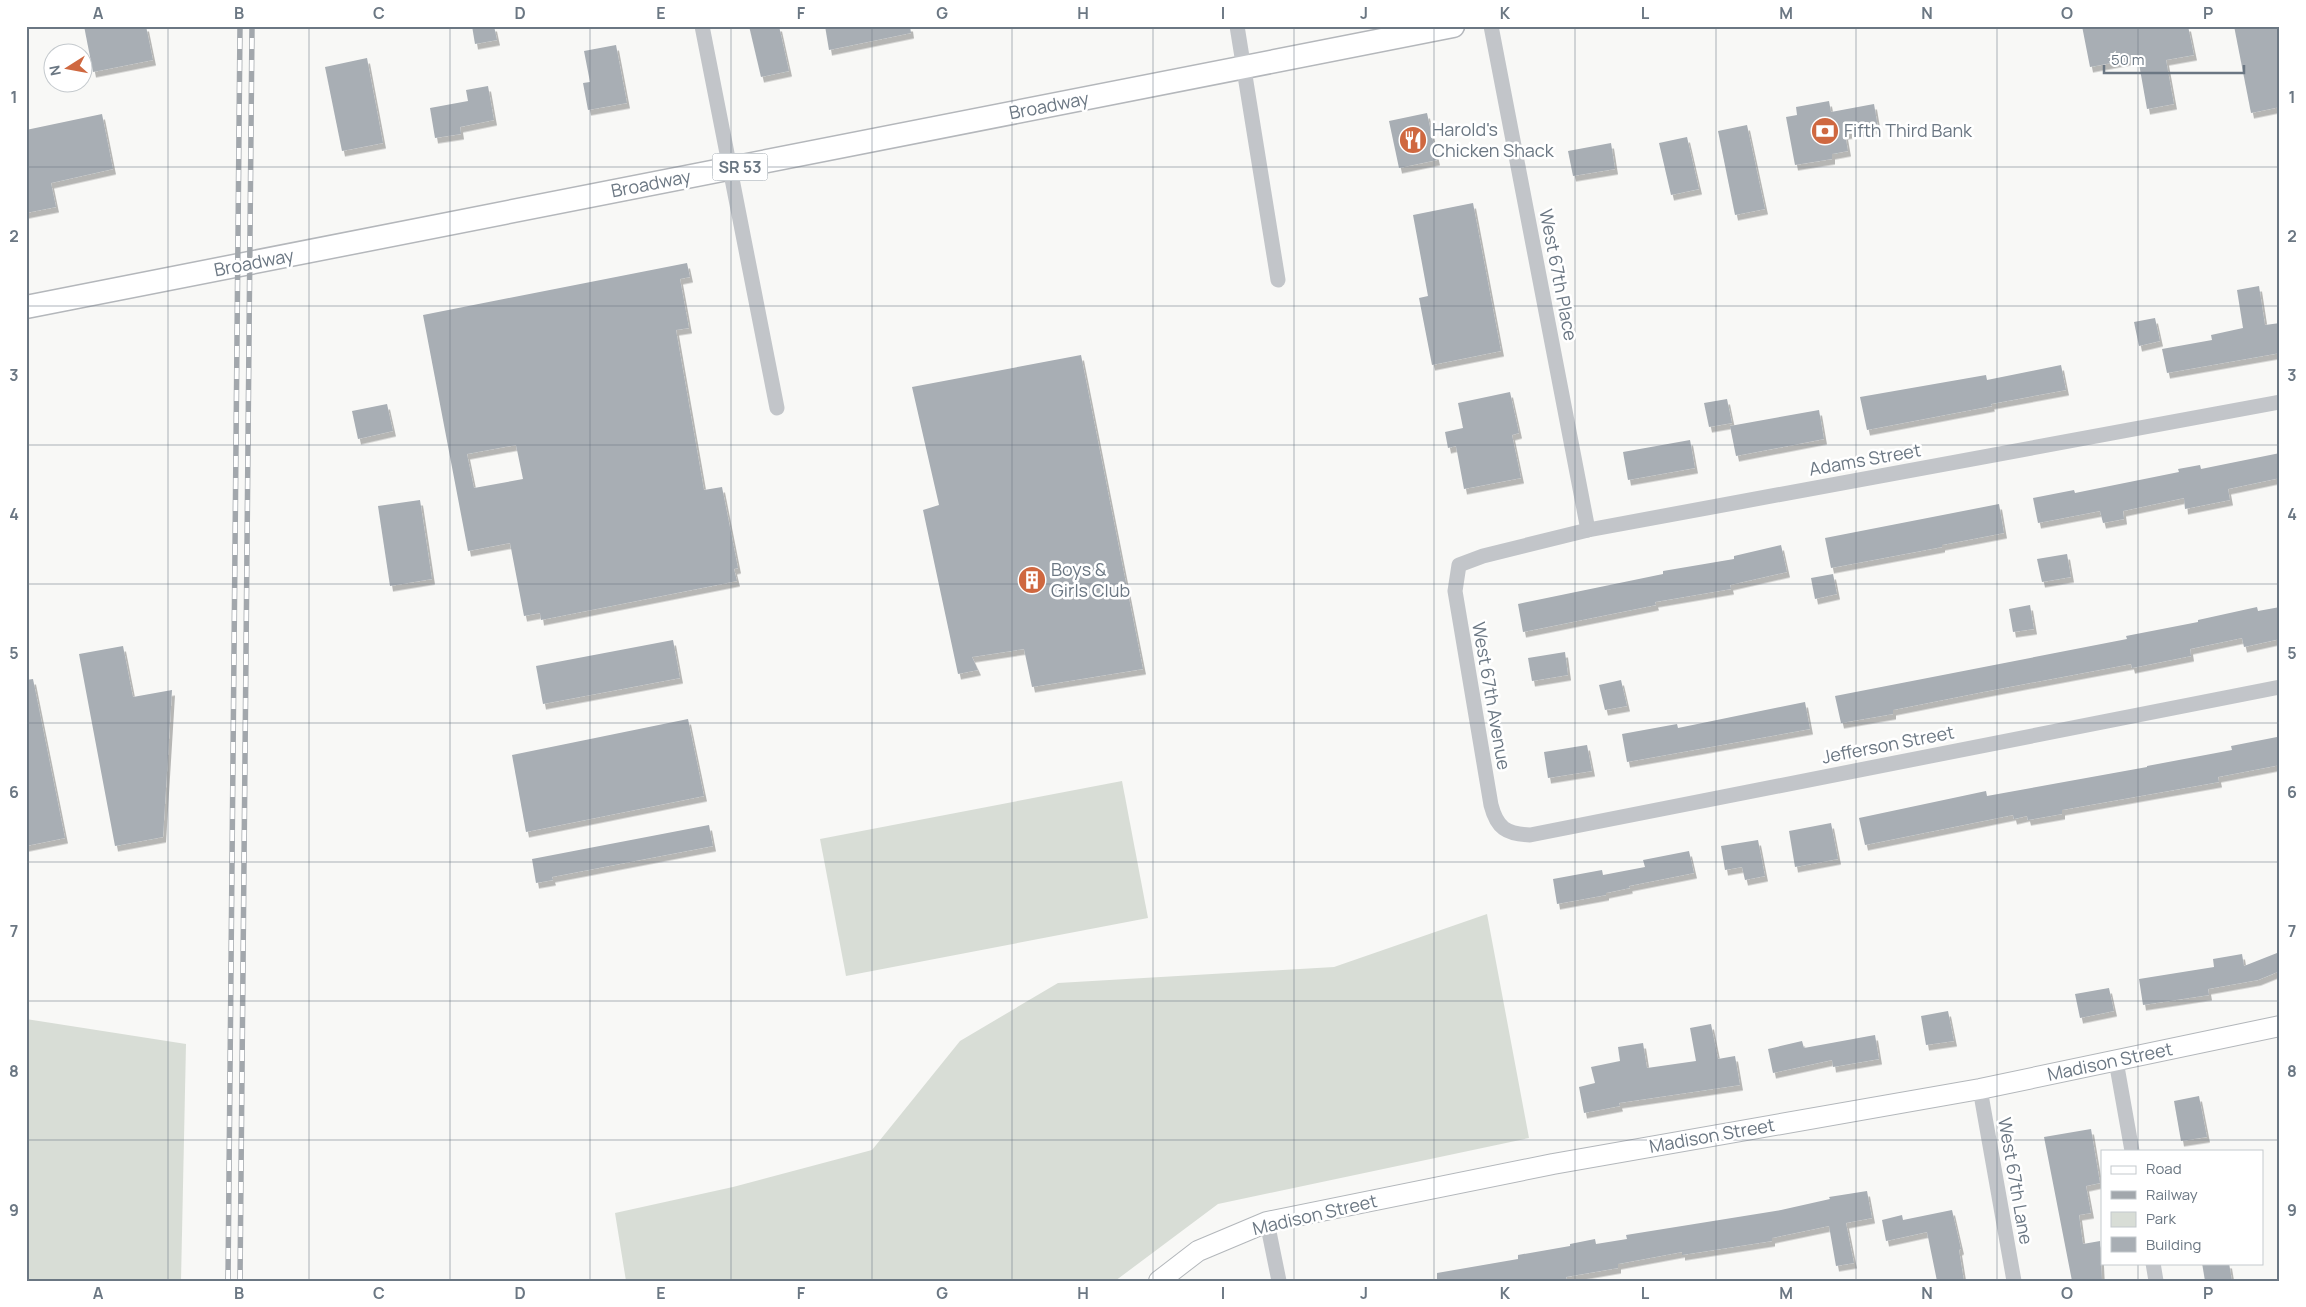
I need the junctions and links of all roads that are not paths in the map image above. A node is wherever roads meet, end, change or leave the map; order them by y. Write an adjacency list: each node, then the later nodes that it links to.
1 (702, 26): 6 (street)
2 (1237, 26): 5 (street)
3 (1453, 26): 5 (main road, Broadway / SR 53)
4 (1491, 26): 11 (street, West 67th Place)
5 (1244, 67): 6 (main road, Broadway / SR 53); 7 (street)
6 (730, 169): 8 (main road, Broadway / SR 53); 10 (street)
7 (1278, 280)
8 (26, 307)
9 (2280, 402): 11 (street, Adams Street)
10 (777, 408)
11 (1588, 530): 12 (street, Adams Street)
12 (1459, 565): 14 (street, West 67th Avenue)
13 (2280, 688): 14 (street, Jefferson Street)
14 (1504, 830)
15 (2280, 1026): 16 (street, Madison Street)
16 (2116, 1061): 17 (street, Madison Street); 18 (street)
17 (1980, 1089): 19 (street, Madison Street); 23 (street, West 67th Lane)
18 (2132, 1150)
19 (1267, 1222): 21 (street, Madison Street); 22 (street)
20 (2153, 1264): 24 (street)
21 (1158, 1281)
22 (1279, 1281)
23 (2014, 1281)
24 (2156, 1281)

